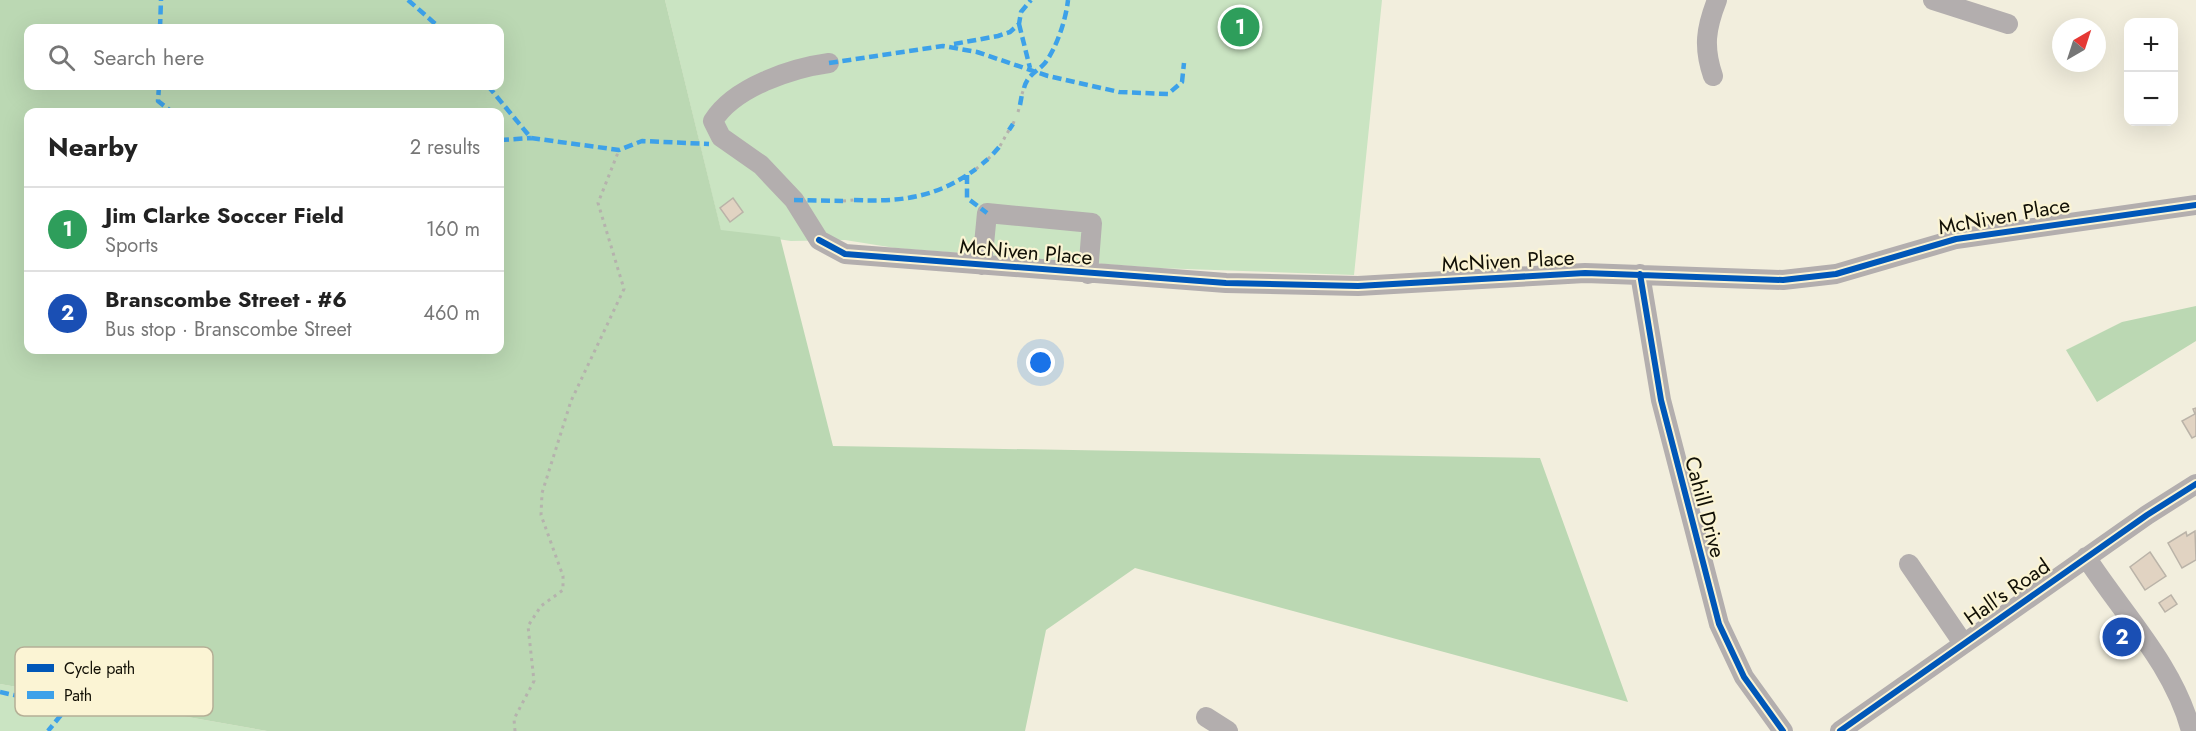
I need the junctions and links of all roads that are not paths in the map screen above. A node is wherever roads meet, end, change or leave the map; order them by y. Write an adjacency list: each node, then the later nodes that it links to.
1 (1717, 0): 5 (street)
2 (1934, 0): 3 (street)
3 (2008, 24)
4 (830, 63): 7 (street, McNiven Place)
5 (1713, 76)
6 (2196, 205): 9 (street, McNiven Place)
7 (982, 265): 8 (street, McNiven Place); 8 (street)
8 (1088, 274): 9 (street, McNiven Place)
9 (1640, 274): 16 (street, Cahill Drive)
10 (2196, 484): 11 (street, Hall's Road)
11 (2086, 557): 13 (street, Hall's Road); 18 (street)
12 (1909, 564): 13 (street)
13 (1963, 643): 17 (street, Hall's Road)
14 (1206, 717): 15 (street)
15 (1228, 731)
16 (1783, 731)
17 (1840, 731)
18 (2191, 731)

